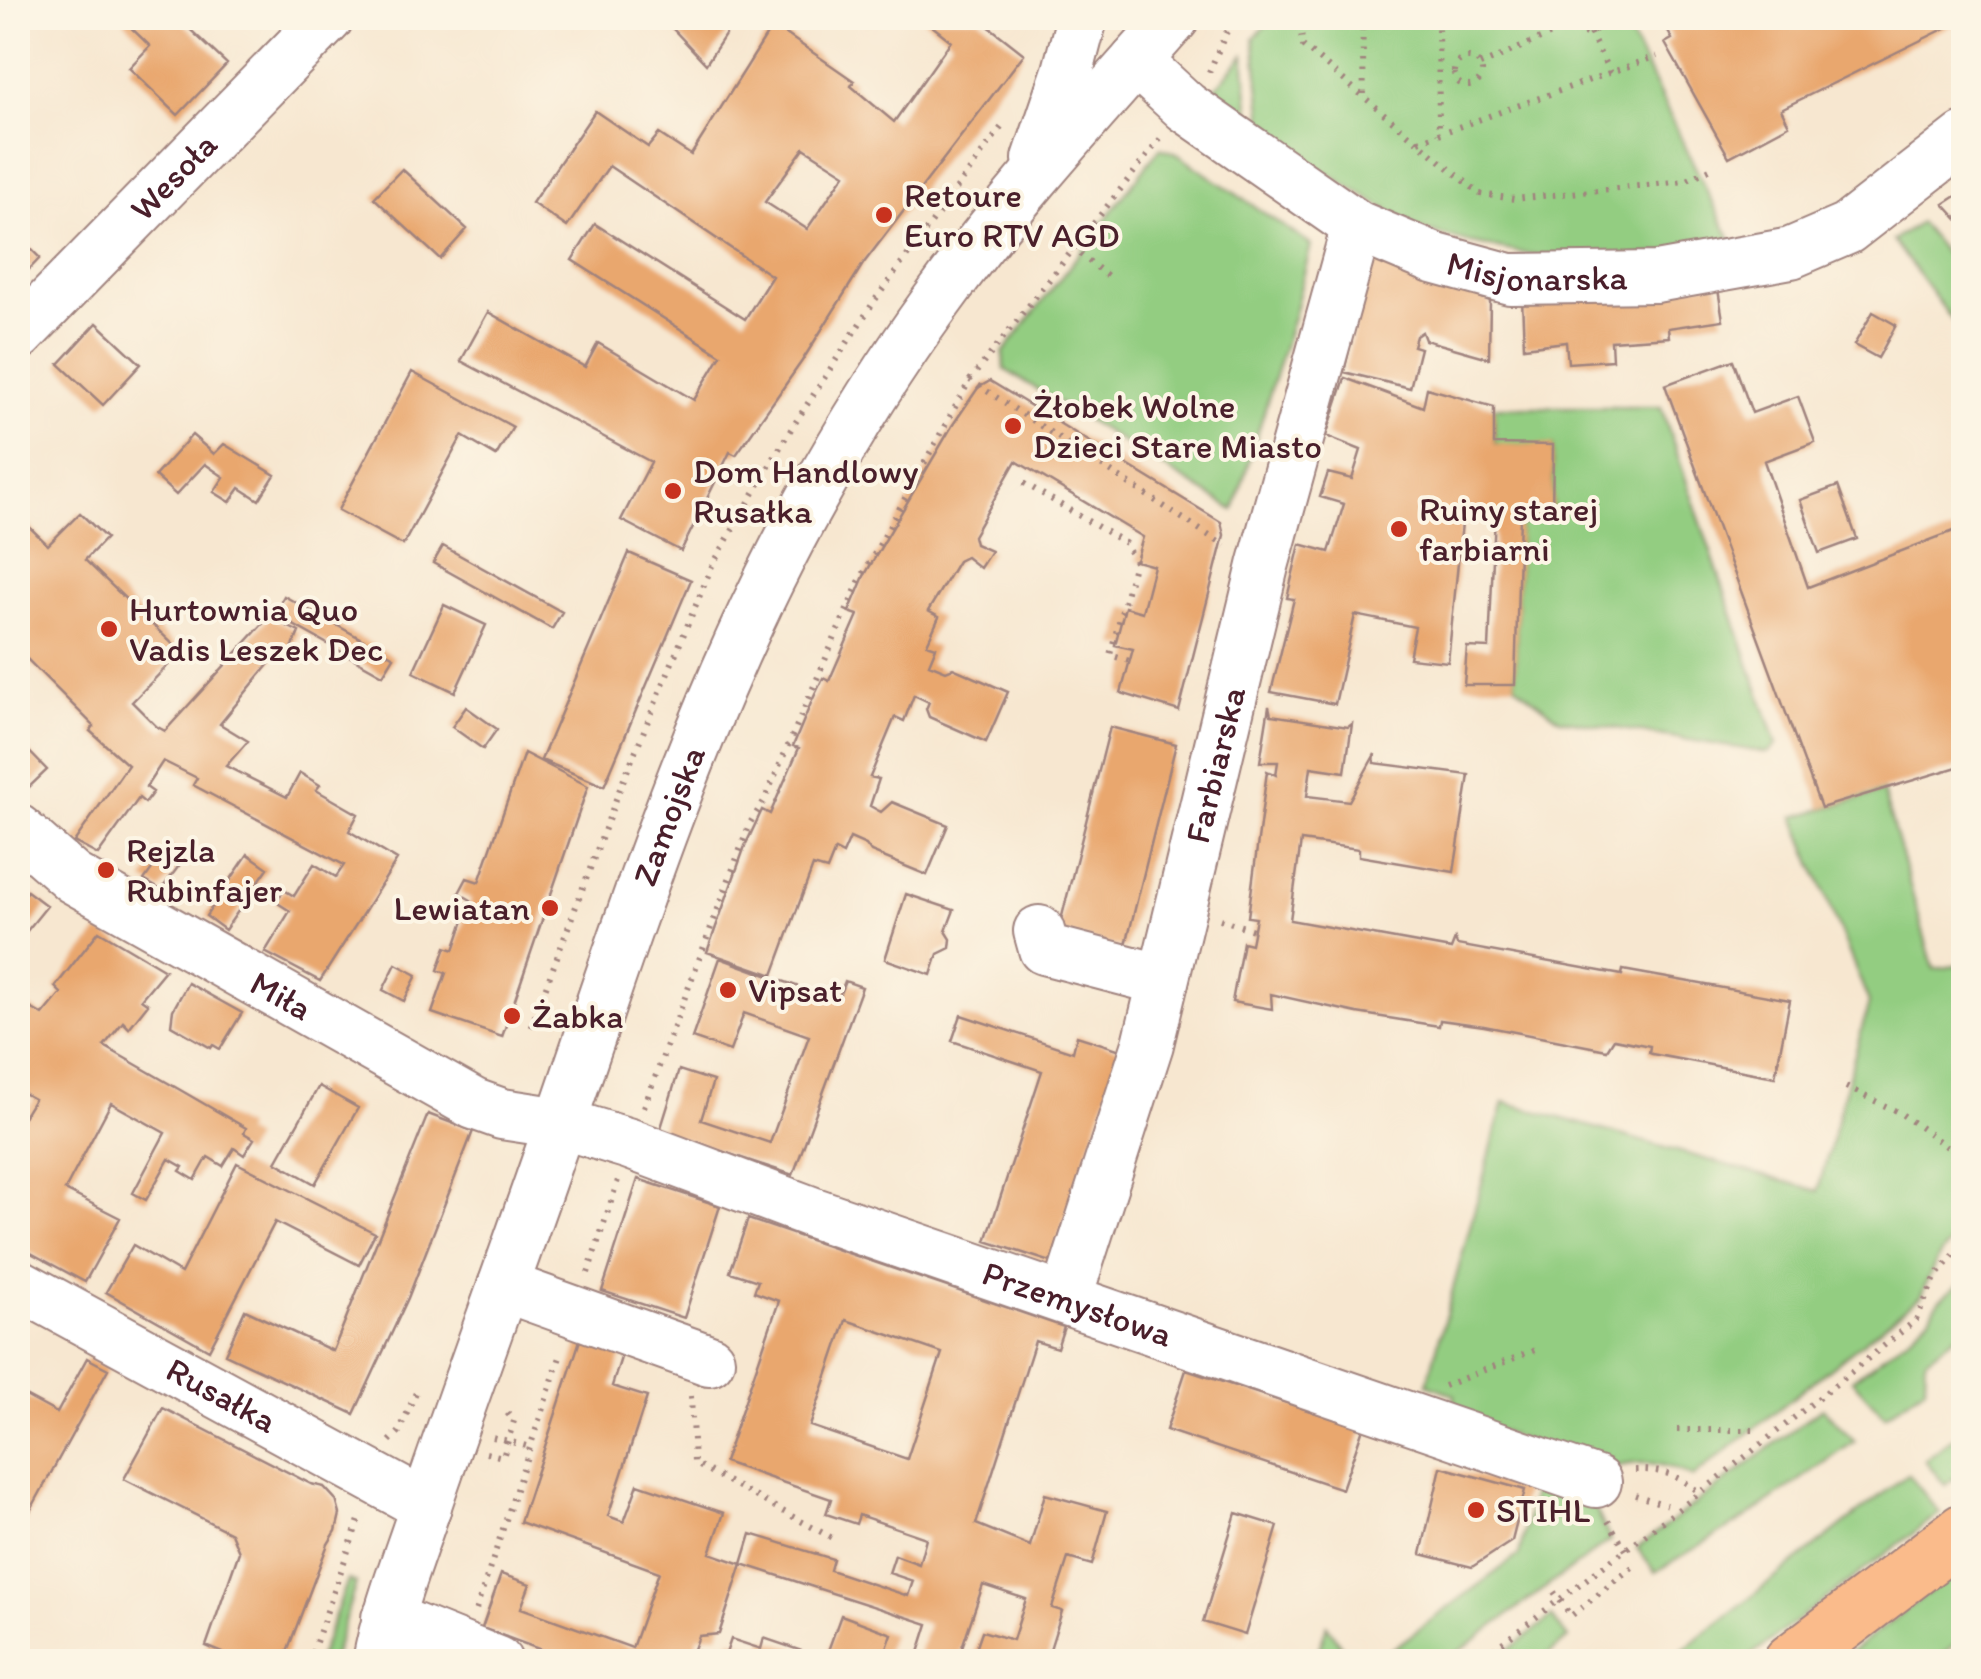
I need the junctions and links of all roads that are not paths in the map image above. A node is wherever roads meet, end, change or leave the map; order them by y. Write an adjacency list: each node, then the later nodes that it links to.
1 (328, 18): 8 (street, Wesoła)
2 (1082, 18): 6 (street)
3 (1174, 18): 4 (street, Zamojska)
4 (1136, 61): 6 (street, Zamojska); 7 (street, Misjonarska)
5 (1964, 138): 7 (street, Misjonarska)
6 (1030, 183): 12 (street, Zamojska)
7 (1356, 226): 11 (street, Farbiarska)
8 (18, 335)
9 (18, 830): 12 (street, Miła)
10 (1039, 931): 11 (street)
11 (1163, 980): 15 (street, Farbiarska)
12 (561, 1123): 14 (street, Zamojska); 15 (street, Przemysłowa)
13 (18, 1284): 18 (street, Rusałka)
14 (504, 1286): 16 (street); 18 (street, Zamojska)
15 (1066, 1298): 17 (street, Przemysłowa)
16 (700, 1372)
17 (1596, 1482)
18 (426, 1506): 20 (street, Zamojska)
19 (1964, 1531): 22 (main road)
20 (383, 1640): 21 (street)
21 (483, 1646)
22 (1791, 1662)

